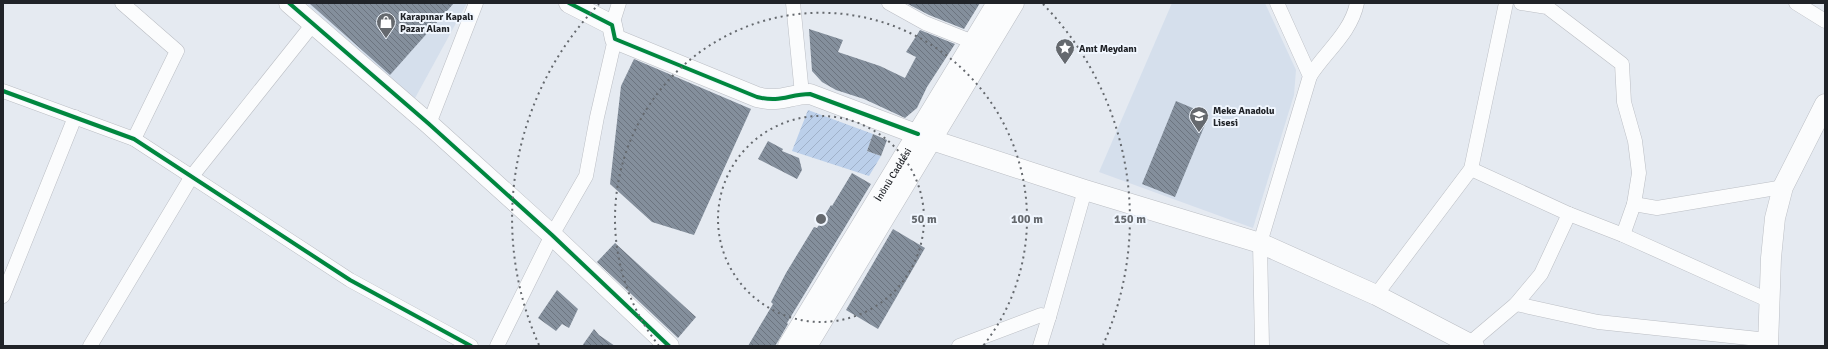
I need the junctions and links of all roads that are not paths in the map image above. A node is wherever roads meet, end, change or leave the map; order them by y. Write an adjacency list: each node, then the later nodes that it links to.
1 (122, 3): 26 (street)
2 (289, 3): 16 (main road)
3 (476, 3): 24 (street)
4 (569, 3): 17 (main road)
5 (619, 3): 17 (street)
6 (792, 3): 21 (street)
7 (890, 3): 18 (street)
8 (997, 3): 18 (main road, İnönü Caddesi)
9 (1014, 3): 25 (main road, İnönü Caddesi)
10 (1277, 3): 19 (street)
11 (1357, 3): 19 (street)
12 (1506, 3): 27 (street)
13 (1521, 3): 31 (street)
14 (1796, 3): 15 (street)
15 (1825, 21)
16 (312, 24): 24 (main road); 28 (street)
17 (614, 32): 21 (main road); 33 (street)
18 (973, 42): 25 (main road, İnönü Caddesi)
19 (1310, 76): 35 (street)
20 (3, 91): 23 (street)
21 (802, 94): 25 (main road)
22 (1825, 104): 29 (main road)
23 (75, 117): 26 (street); 37 (street)
24 (429, 124): 33 (main road)
25 (925, 137): 30 (main road); 47 (main road, İnönü Caddesi); 48 (main road, İnönü Caddesi)
26 (134, 139): 28 (street)
27 (1472, 169): 32 (street); 36 (street)
28 (192, 176): 43 (street); 44 (street)
29 (1782, 187): 31 (street); 38 (main road)
30 (1085, 190): 35 (main road); 40 (street)
31 (1634, 204): 34 (street)
32 (1569, 214): 34 (street); 39 (street)
33 (552, 235): 45 (street); 46 (main road)
34 (1623, 235): 38 (street)
35 (1260, 242): 36 (main road); 51 (street)
36 (1376, 295): 42 (main road)
37 (3, 296)
38 (1770, 301): 41 (main road)
39 (1516, 304): 41 (street); 42 (street)
40 (1049, 317): 49 (street); 50 (street)
41 (1768, 343)
42 (1472, 344)
43 (90, 346)
44 (471, 346)
45 (497, 346)
46 (669, 346)
47 (788, 346)
48 (807, 346)
49 (959, 346)
50 (1040, 346)
51 (1262, 346)

